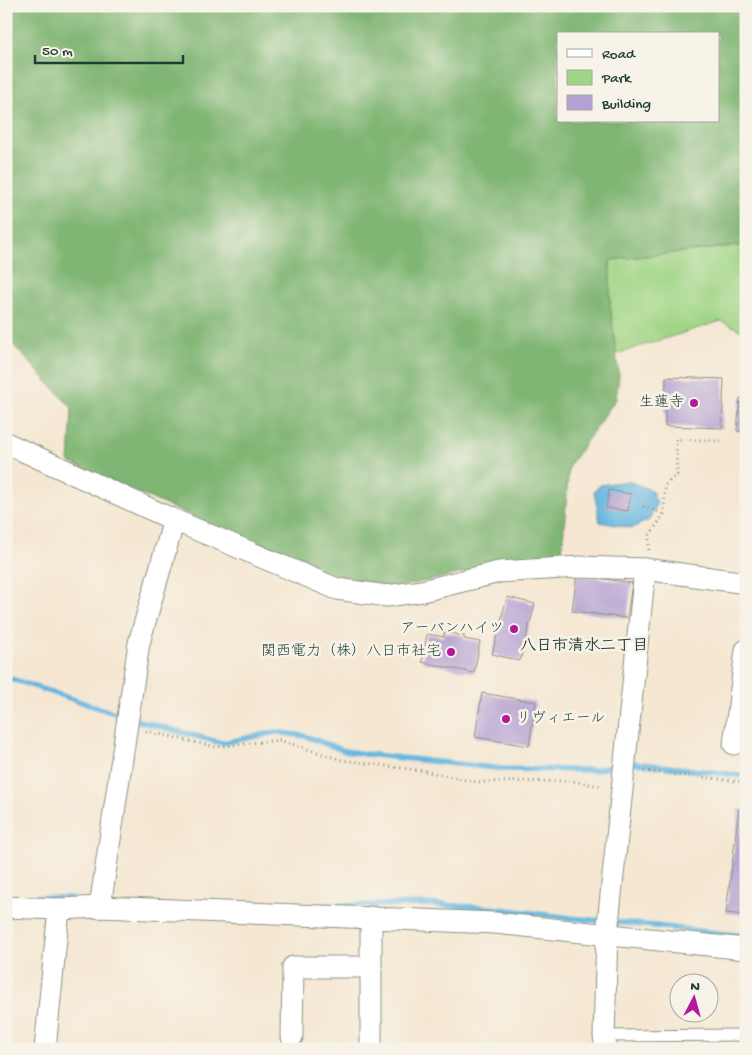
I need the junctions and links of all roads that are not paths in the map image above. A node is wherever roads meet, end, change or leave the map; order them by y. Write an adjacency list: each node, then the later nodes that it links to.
1 (6, 443): 2 (street)
2 (174, 520): 3 (street); 7 (street)
3 (647, 563): 4 (street); 11 (street)
4 (746, 583)
5 (746, 650): 6 (street)
6 (734, 744)
7 (100, 906): 9 (street); 10 (street)
8 (6, 907): 9 (street)
9 (59, 910): 17 (street)
10 (371, 917): 11 (street); 13 (street)
11 (606, 933): 12 (street); 16 (street)
12 (746, 948)
13 (372, 967): 15 (street); 18 (street)
14 (746, 1035): 16 (lane)
15 (292, 1037)
16 (605, 1042)
17 (45, 1049)
18 (372, 1049)

